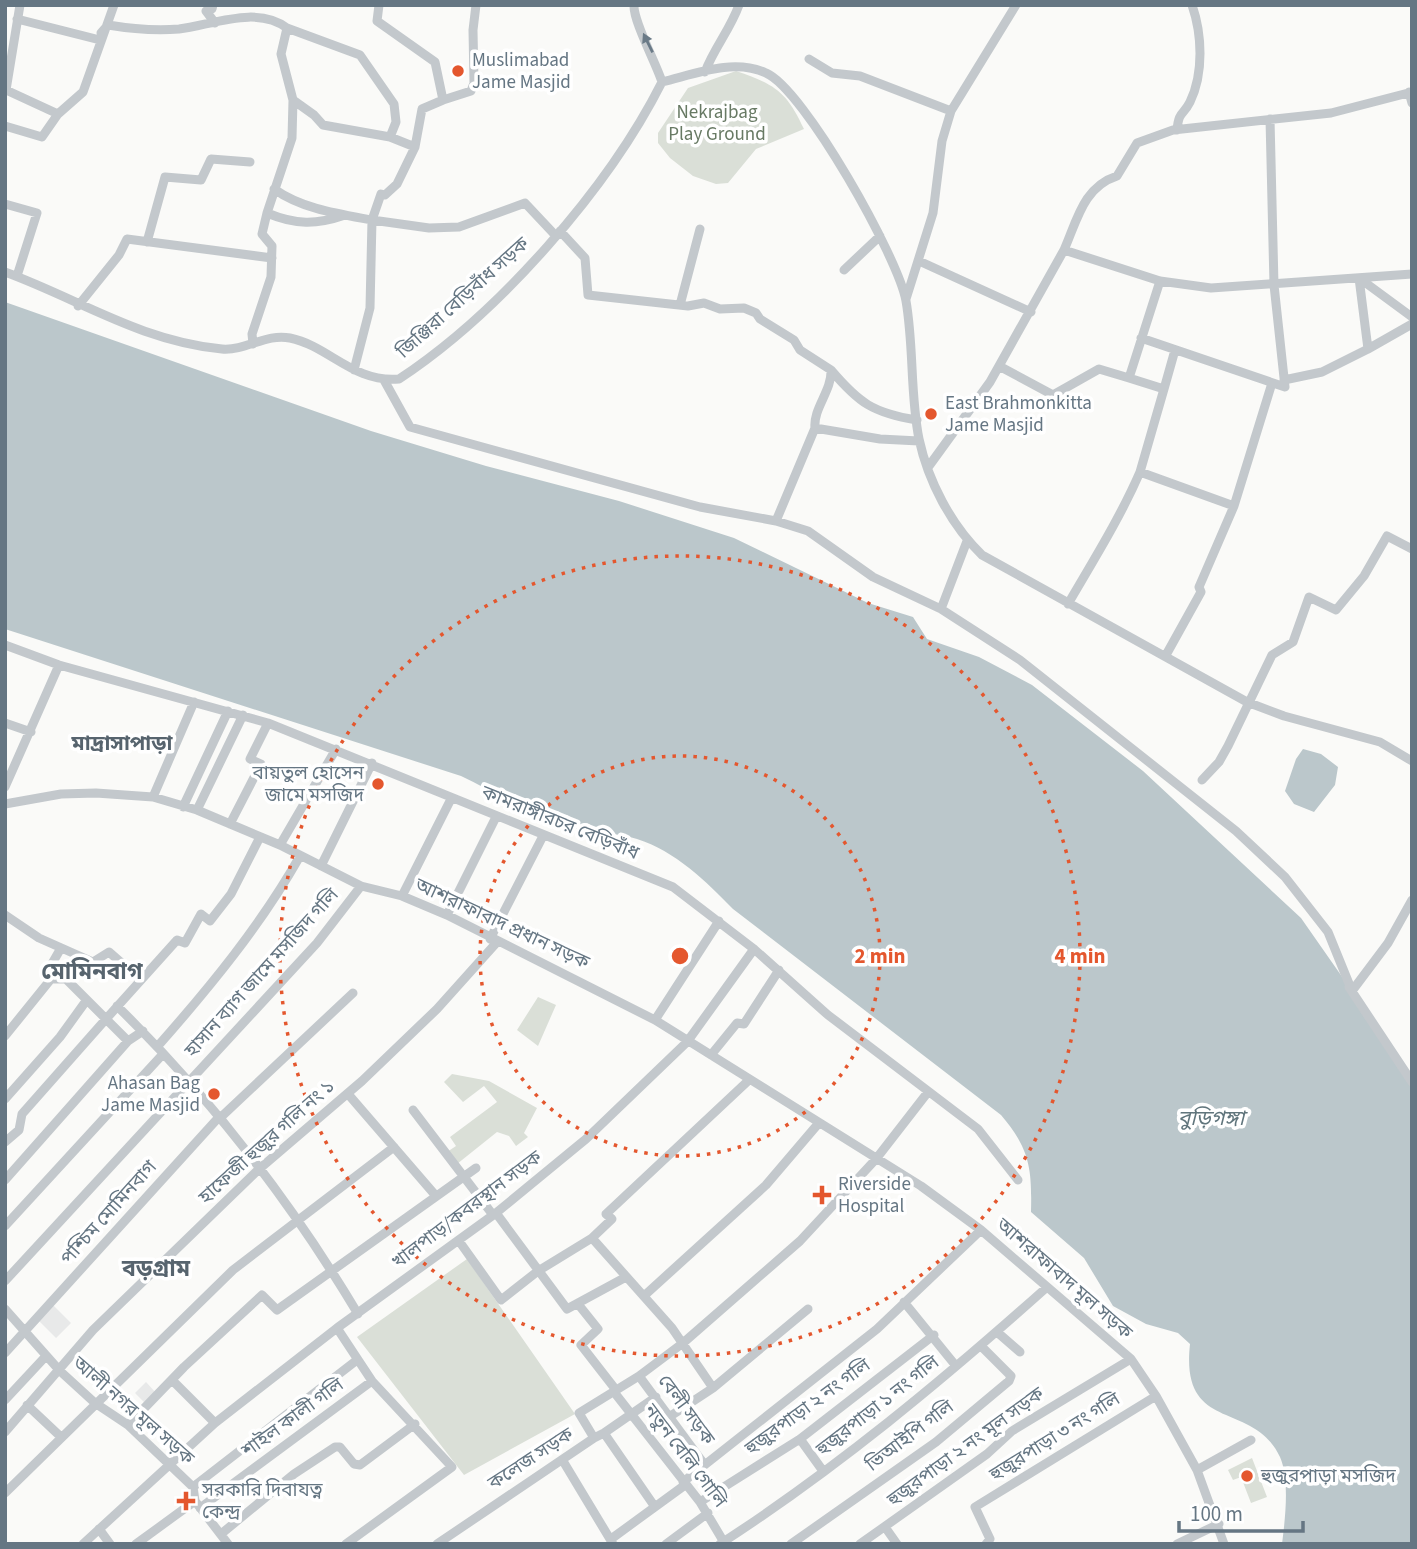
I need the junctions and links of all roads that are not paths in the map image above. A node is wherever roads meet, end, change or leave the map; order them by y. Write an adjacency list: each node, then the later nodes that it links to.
1 (20, 5): 10 (street)
2 (114, 5): 13 (street)
3 (212, 5): 11 (street)
4 (379, 5): 19 (street)
5 (476, 5): 19 (street)
6 (634, 5): 16 (street, one-way to 6)
7 (739, 5): 15 (street)
8 (1016, 5): 21 (street)
9 (1192, 5): 25 (street)
10 (17, 19): 13 (street); 22 (street)
11 (215, 23): 12 (street); 13 (street)
12 (287, 28): 18 (street); 26 (street)
13 (101, 37): 22 (street)
14 (808, 59): 21 (street)
15 (705, 72): 16 (street); 36 (street)
16 (662, 82): 35 (street, জিঞ্জিরা বেড়িবাঁধ সড়ক)
17 (1410, 92): 20 (street); 23 (street)
18 (293, 100): 26 (street); 29 (street)
19 (443, 100): 27 (street)
20 (1412, 103)
21 (951, 111): 40 (street)
22 (58, 114): 24 (street)
23 (1270, 119): 25 (street); 47 (street)
24 (5, 126)
25 (1177, 130): 38 (street)
26 (390, 137): 27 (street)
27 (415, 147): 33 (street)
28 (250, 162): 37 (street)
29 (274, 189): 31 (street); 32 (street)
30 (5, 204): 44 (street)
31 (267, 213): 32 (street); 39 (street)
32 (345, 215): 33 (street)
33 (372, 220): 35 (street); 59 (street)
34 (701, 229): 49 (street)
35 (558, 233): 49 (street); 62 (street, জিঞ্জিরা বেড়িবাঁধ সড়ক)
36 (880, 236): 41 (street); 48 (street)
37 (148, 242): 39 (street); 50 (street)
38 (1064, 250): 46 (street); 51 (street)
39 (272, 258): 55 (street)
40 (919, 261): 48 (street); 51 (street)
41 (844, 270)
42 (5, 272): 44 (street, জিঞ্জিরা বেড়িবাঁধ সড়ক)
43 (1412, 274): 45 (street)
44 (17, 276): 50 (street, জিঞ্জিরা বেড়িবাঁধ সড়ক)
45 (1359, 278): 47 (street); 52 (street); 56 (street)
46 (1160, 281): 47 (street); 54 (street)
47 (1274, 285): 63 (street)
48 (906, 299): 66 (street)
49 (680, 305): 60 (street)
50 (78, 306): 55 (street, জিঞ্জিরা বেড়িবাঁধ সড়ক)
51 (1031, 312): 58 (street)
52 (1412, 317)
53 (1412, 324): 56 (street)
54 (1141, 338): 57 (street); 61 (street)
55 (253, 344): 59 (street, জিঞ্জিরা বেড়িবাঁধ সড়ক)
56 (1368, 349): 63 (street)
57 (1175, 350): 64 (street); 65 (street)
58 (999, 366): 61 (street); 69 (street)
59 (354, 370): 62 (street, জিঞ্জিরা বেড়িবাঁধ সড়ক)
60 (831, 370): 66 (street); 67 (street)
61 (1129, 378): 65 (street)
62 (384, 380): 72 (street)
63 (1284, 380): 64 (street)
64 (1272, 383): 71 (street)
65 (1164, 389): 70 (street)
66 (917, 420): 68 (street)
67 (815, 428): 68 (street); 72 (street)
68 (919, 441): 69 (street)
69 (929, 466): 73 (street)
70 (1140, 472): 71 (street); 75 (street)
71 (1234, 506): 78 (street)
72 (776, 521): 76 (street)
73 (967, 541): 75 (street); 76 (street)
74 (1412, 549): 81 (street)
75 (1068, 604): 78 (street)
76 (941, 609): 106 (street)
77 (5, 645): 79 (street, কামরাঙ্গীরচর বেড়িবাঁধ)
78 (1166, 655): 81 (street)
79 (59, 665): 80 (street, কামরাঙ্গীরচর বেড়িবাঁধ); 86 (street)
80 (194, 702): 82 (street, কামরাঙ্গীরচর বেড়িবাঁধ); 92 (street)
81 (1247, 702): 88 (street); 90 (street)
82 (228, 711): 83 (street, কামরাঙ্গীরচর বেড়িবাঁধ); 95 (street)
83 (243, 715): 85 (street, কামরাঙ্গীরচর বেড়িবাঁধ); 96 (street)
84 (5, 723): 86 (street)
85 (268, 723): 87 (street, কামরাঙ্গীরচর বেড়িবাঁধ); 98 (street)
86 (31, 732): 91 (street)
87 (336, 749): 89 (street, কামরাঙ্গীরচর বেড়িবাঁধ); 101 (street)
88 (1412, 761)
89 (372, 763): 93 (street, কামরাঙ্গীরচর বেড়িবাঁধ); 103 (street)
90 (1202, 780)
91 (5, 787)
92 (153, 797): 94 (street, আশরাফাবাদ প্রধান সড়ক); 95 (street, আশরাফাবাদ প্রধান সড়ক)
93 (451, 799): 97 (street, কামরাঙ্গীরচর বেড়িবাঁধ); 105 (street)
94 (5, 804)
95 (183, 807): 96 (street, আশরাফাবাদ প্রধান সড়ক)
96 (197, 810): 98 (street, আশরাফাবাদ প্রধান সড়ক)
97 (496, 817): 99 (street, কামরাঙ্গীরচর বেড়িবাঁধ); 108 (street)
98 (230, 824): 100 (street, আশরাফাবাদ প্রধান সড়ক)
99 (543, 836): 109 (street, কামরাঙ্গীরচর বেড়িবাঁধ); 110 (street, হাফেজী হুজুর গলি নং ১)
100 (260, 838): 101 (street, আশরাফাবাদ প্রধান সড়ক); 116 (street)
101 (280, 845): 102 (street, আশরাফাবাদ প্রধান সড়ক)
102 (300, 856): 103 (street, আশরাফাবাদ প্রধান সড়ক); 126 (street)
103 (321, 866): 104 (street, আশরাফাবাদ প্রধান সড়ক)
104 (361, 886): 105 (street, আশরাফাবাদ প্রধান সড়ক); 130 (street, হাসান ব্যাগ জামে মসজিদ গলি)
105 (402, 896): 108 (street, আশরাফাবাদ প্রধান সড়ক)
106 (1412, 900)
107 (5, 915): 111 (street)
108 (447, 915): 110 (street, আশরাফাবাদ প্রধান সড়ক)
109 (719, 921): 112 (street, কামরাঙ্গীরচর বেড়িবাঁধ); 121 (street)
110 (494, 940): 121 (street, আশরাফাবাদ প্রধান সড়ক); 132 (street, হাফেজী হুজুর গলি নং ১)
111 (61, 948): 115 (street); 116 (street)
112 (754, 949): 113 (street, কামরাঙ্গীরচর বেড়িবাঁধ); 125 (street, খালপাড়/কবরস্থান সড়ক)
113 (779, 970): 127 (street); 131 (street, কামরাঙ্গীরচর বেড়িবাঁধ)
114 (1341, 975): 129 (street)
115 (51, 979): 118 (street); 123 (street)
116 (141, 980): 119 (street)
117 (353, 993): 136 (street, পশ্চিম মোমিনবাগ)
118 (86, 1001): 120 (street); 133 (street)
119 (117, 1006): 120 (street); 122 (street)
120 (106, 1019): 124 (street); 138 (street)
121 (655, 1020): 125 (street, আশরাফাবাদ প্রধান সড়ক)
122 (143, 1031): 124 (street); 126 (street)
123 (5, 1036)
124 (128, 1041): 144 (street)
125 (687, 1042): 127 (street, আশরাফাবাদ প্রধান সড়ক); 147 (street, খালপাড়/কবরস্থান সড়ক)
126 (160, 1051): 130 (street); 149 (street)
127 (711, 1055): 128 (street, আশরাফাবাদ প্রধান সড়ক)
128 (750, 1080): 135 (street, আশরাফাবাদ প্রধান সড়ক); 151 (street)
129 (1412, 1082)
130 (188, 1083): 136 (street); 156 (street, পশ্চিম মোমিনবাগ)
131 (928, 1092): 140 (street); 145 (street, কামরাঙ্গীরচর বেড়িবাঁধ)
132 (348, 1094): 139 (street); 142 (street, হাফেজী হুজুর গলি নং ১)
133 (5, 1099)
134 (413, 1110): 143 (street)
135 (800, 1113): 137 (street, আশরাফাবাদ মূল সড়ক)
136 (220, 1117): 142 (street); 165 (street, পশ্চিম মোমিনবাগ)
137 (818, 1124): 140 (street, আশরাফাবাদ মূল সড়ক); 158 (street)
138 (5, 1142)
139 (391, 1143): 146 (street); 148 (street)
140 (876, 1159): 150 (street, আশরাফাবাদ মূল সড়ক); 168 (street)
141 (476, 1168): 143 (street)
142 (258, 1170): 148 (street); 176 (street, হাফেজী হুজুর গলি নং ১)
143 (462, 1176): 146 (street); 147 (street)
144 (5, 1180)
145 (1018, 1180)
146 (442, 1190): 153 (street)
147 (494, 1214): 152 (street, খালপাড়/কবরস্থান সড়ক); 154 (street)
148 (299, 1220): 153 (street); 185 (street)
149 (5, 1226)
150 (981, 1230): 157 (street, আশরাফাবাদ মূল সড়ক); 159 (street)
151 (592, 1238): 154 (street); 155 (street)
152 (459, 1241): 154 (street); 163 (street, খালপাড়/কবরস্থান সড়ক)
153 (334, 1271): 163 (street); 178 (street)
154 (538, 1271): 160 (street)
155 (626, 1277): 158 (street); 160 (street)
156 (5, 1281)
157 (1046, 1288): 166 (street, হুজুরপাড়া ১ নং গলি); 173 (street, আশরাফাবাদ মূল সড়ক)
158 (645, 1295): 168 (street)
159 (904, 1302): 167 (street); 199 (street)
160 (578, 1304): 181 (street, নতুন বেলি গোলি)
161 (5, 1309): 165 (street, আলী নগর মূল সড়ক)
162 (808, 1309): 180 (street)
163 (358, 1314): 164 (street, খালপাড়/কবরস্থান সড়ক)
164 (337, 1328): 174 (street); 189 (street, খালপাড়/কবরস্থান সড়ক)
165 (23, 1331): 171 (street, পশ্চিম মোমিনবাগ); 172 (street, আলী নগর মূল সড়ক)
166 (997, 1332): 169 (street, হুজুরপাড়া ১ নং গলি); 170 (street)
167 (934, 1335): 175 (street); 196 (street, হুজুরপাড়া ২ নং গলি)
168 (683, 1343): 177 (street, কলেজ সড়ক); 180 (street)
169 (981, 1346): 175 (street, হুজুরপাড়া ১ নং গলি); 223 (street, ভিআইপি গলি)
170 (1020, 1352)
171 (5, 1353)
172 (46, 1356): 176 (street, আলী নগর মূল সড়ক); 184 (street)
173 (1131, 1359): 182 (street, আশরাফাবাদ মূল সড়ক); 211 (street, হুজুরপাড়া ২ নং মূল সড়ক)
174 (357, 1360): 179 (street); 204 (street)
175 (956, 1366): 202 (street, হুজুরপাড়া ১ নং গলি)
176 (60, 1371): 185 (street, আলী নগর মূল সড়ক); 186 (street, হাফেজী হুজুর গলি নং ১)
177 (639, 1376): 181 (street, কলেজ সড়ক); 183 (street, বেলী সড়ক)
178 (172, 1380): 189 (street); 191 (street)
179 (372, 1381): 190 (street); 207 (street, শাইল কালী গলি)
180 (713, 1388): 188 (street)
181 (615, 1391): 187 (street, নতুন বেলি গোলি); 195 (street, কলেজ সড়ক)
182 (1156, 1396): 201 (street, আশরাফাবাদ মূল সড়ক); 226 (street, হুজুরপাড়া ৩ নং গলি)
183 (656, 1397): 187 (street); 188 (street, বেলী সড়ক)
184 (5, 1400)
185 (95, 1403): 191 (street, আলী নগর মূল সড়ক); 194 (street)
186 (27, 1405): 192 (street, হাফেজী হুজুর গলি নং ১); 194 (street)
187 (631, 1415): 193 (street); 203 (street, নতুন বেলি গোলি)
188 (668, 1417): 199 (street, বেলী সড়ক)
189 (215, 1423): 200 (street, খালপাড়/কবরস্থান সড়ক)
190 (415, 1424): 213 (street); 220 (street)
191 (128, 1426): 200 (street, আলী নগর মূল সড়ক)
192 (5, 1432)
193 (604, 1433): 195 (street); 208 (street)
194 (61, 1437): 205 (street)
195 (594, 1438): 198 (street, কলেজ সড়ক)
196 (800, 1439): 202 (street); 206 (street, হুজুরপাড়া ২ নং গলি)
197 (1251, 1440): 201 (street)
198 (563, 1461): 214 (street); 221 (street, কলেজ সড়ক)
199 (704, 1464): 203 (street)
200 (168, 1466): 204 (street, আলী নগর মূল সড়ক); 212 (street, খালপাড়/কবরস্থান সড়ক)
201 (1197, 1469): 210 (street, আশরাফাবাদ মূল সড়ক)
202 (823, 1471): 215 (street, হুজুরপাড়া ১ নং গলি)
203 (684, 1483): 206 (street, নতুন বেলি গোলি); 208 (street)
204 (193, 1488): 207 (street, আলী নগর মূল সড়ক)
205 (5, 1493)
206 (700, 1502): 209 (street, নতুন বেলি গোলি)
207 (198, 1504): 213 (street); 218 (street, শাইল কালী গলি)
208 (654, 1507): 214 (street)
209 (708, 1513): 215 (street, নতুন বেলি গোলি); 222 (street)
210 (1219, 1524): 227 (street); 228 (street, আশরাফাবাদ মূল সড়ক)
211 (885, 1527): 224 (street, হুজুরপাড়া ২ নং মূল সড়ক); 225 (street)
212 (99, 1529): 216 (street, খালপাড়/কবরস্থান সড়ক); 217 (street)
213 (221, 1534): 219 (street)
214 (612, 1541)
215 (723, 1543)
216 (83, 1544)
217 (110, 1544)
218 (136, 1544)
219 (228, 1544)
220 (346, 1544)
221 (437, 1544)
222 (666, 1544)
223 (791, 1544)
224 (860, 1544)
225 (897, 1544)
226 (986, 1544)
227 (1177, 1544)
228 (1224, 1544)

